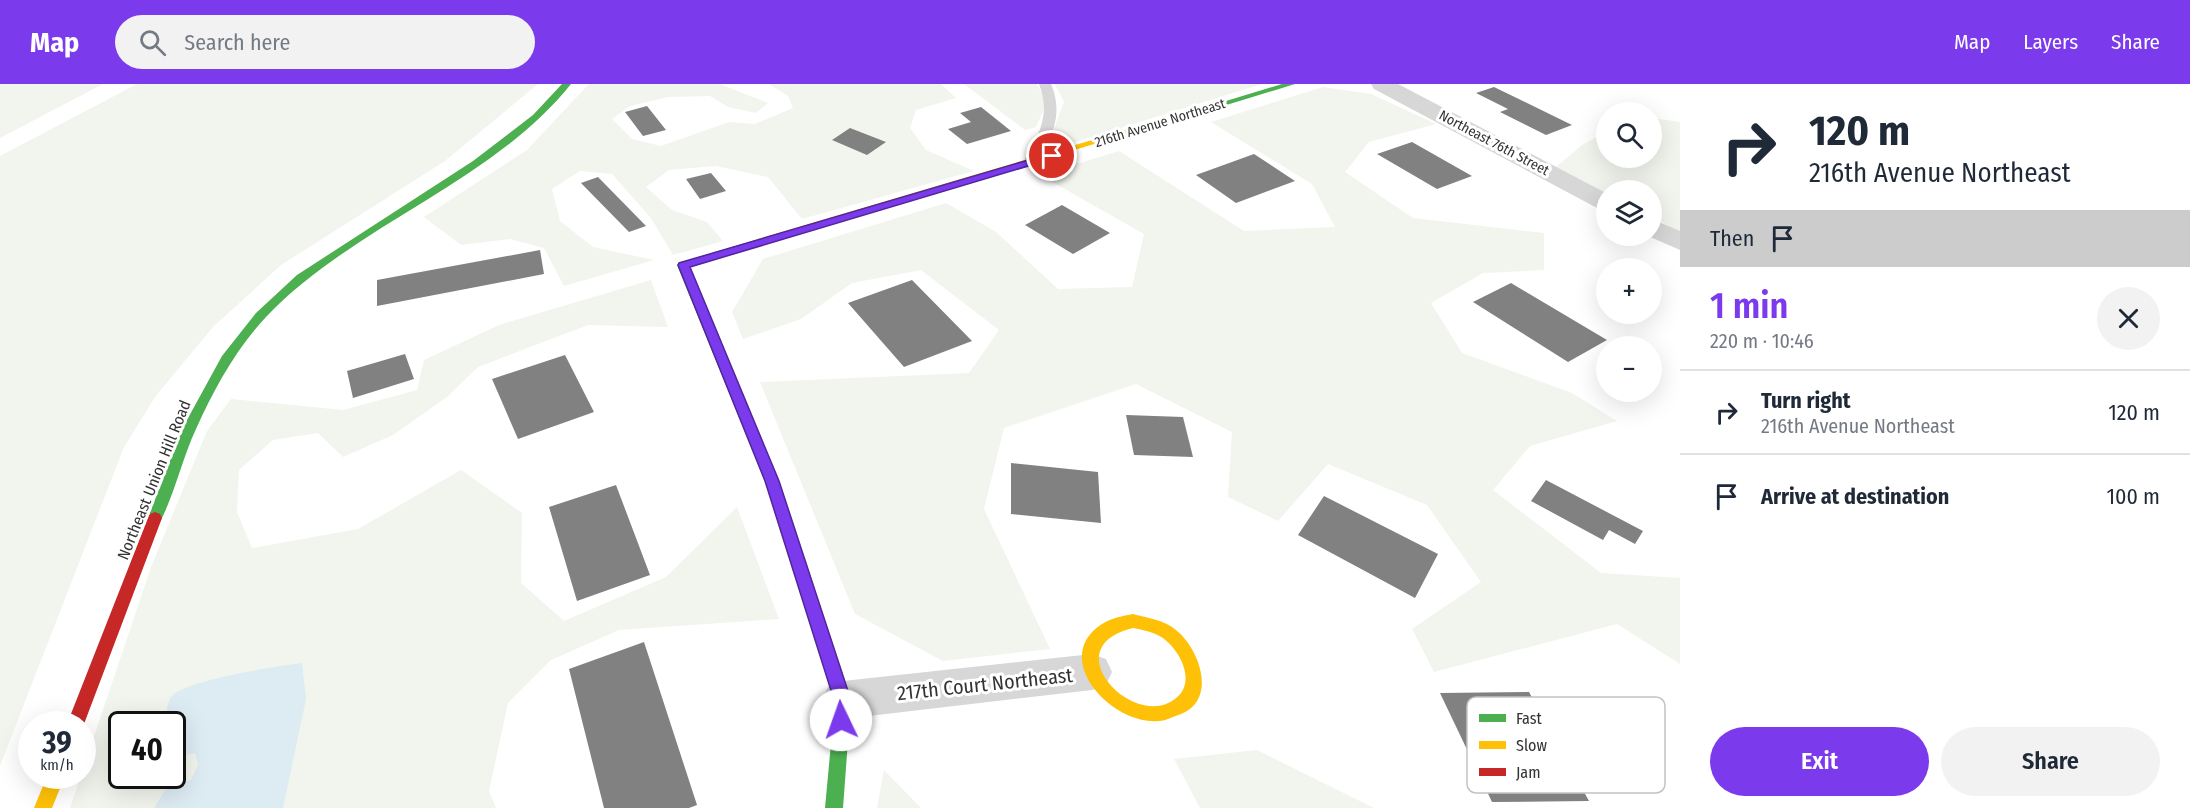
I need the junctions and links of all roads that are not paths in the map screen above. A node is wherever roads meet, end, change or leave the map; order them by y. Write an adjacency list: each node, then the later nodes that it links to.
1 (567, 84): 11 (street, Northeast Union Hill Road)
2 (1045, 84): 5 (lane)
3 (1291, 84): 5 (street, 216th Avenue Northeast)
4 (1383, 84): 6 (street, Northeast 76th Street)
5 (1030, 162): 10 (street, 216th Avenue Northeast)
6 (1596, 198)
7 (1662, 232): 8 (street)
8 (1680, 242)
9 (1092, 672): 9 (street, 217th Court Northeast); 10 (street, 217th Court Northeast)
10 (843, 700): 13 (street)
11 (80, 711)
12 (51, 789): 14 (street)
13 (835, 804)
14 (43, 808)

